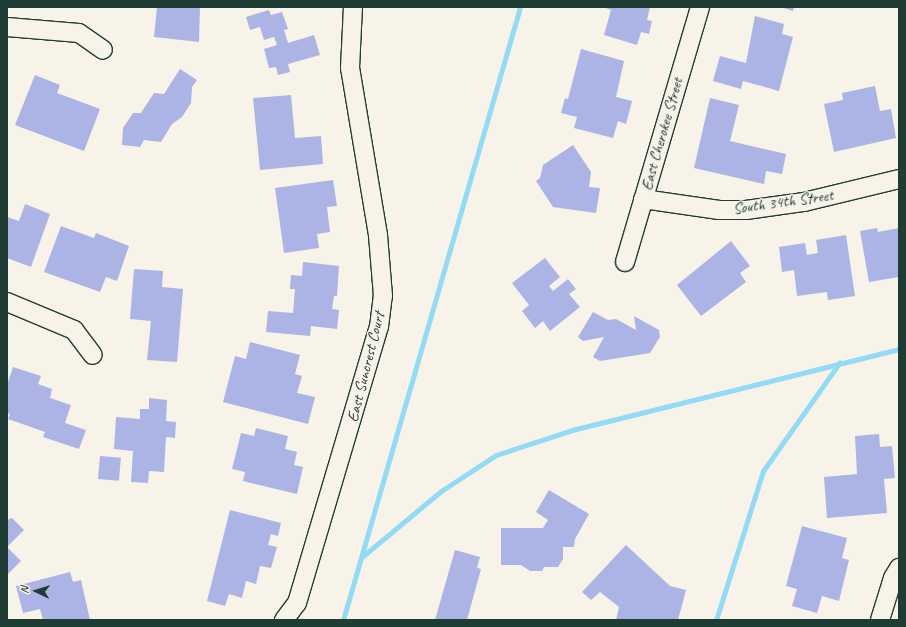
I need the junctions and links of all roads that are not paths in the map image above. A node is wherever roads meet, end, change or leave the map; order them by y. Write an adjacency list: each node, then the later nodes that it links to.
1 (353, 7): 11 (street, East Suncrest Court)
2 (700, 7): 6 (street, East Cherokee Street)
3 (7, 27): 4 (street)
4 (103, 50)
5 (899, 179): 6 (street, South 34th Street)
6 (643, 199): 7 (street, East Cherokee Street)
7 (625, 262)
8 (7, 302): 9 (street)
9 (93, 356)
10 (899, 568): 12 (street)
11 (284, 620)
12 (880, 620)

